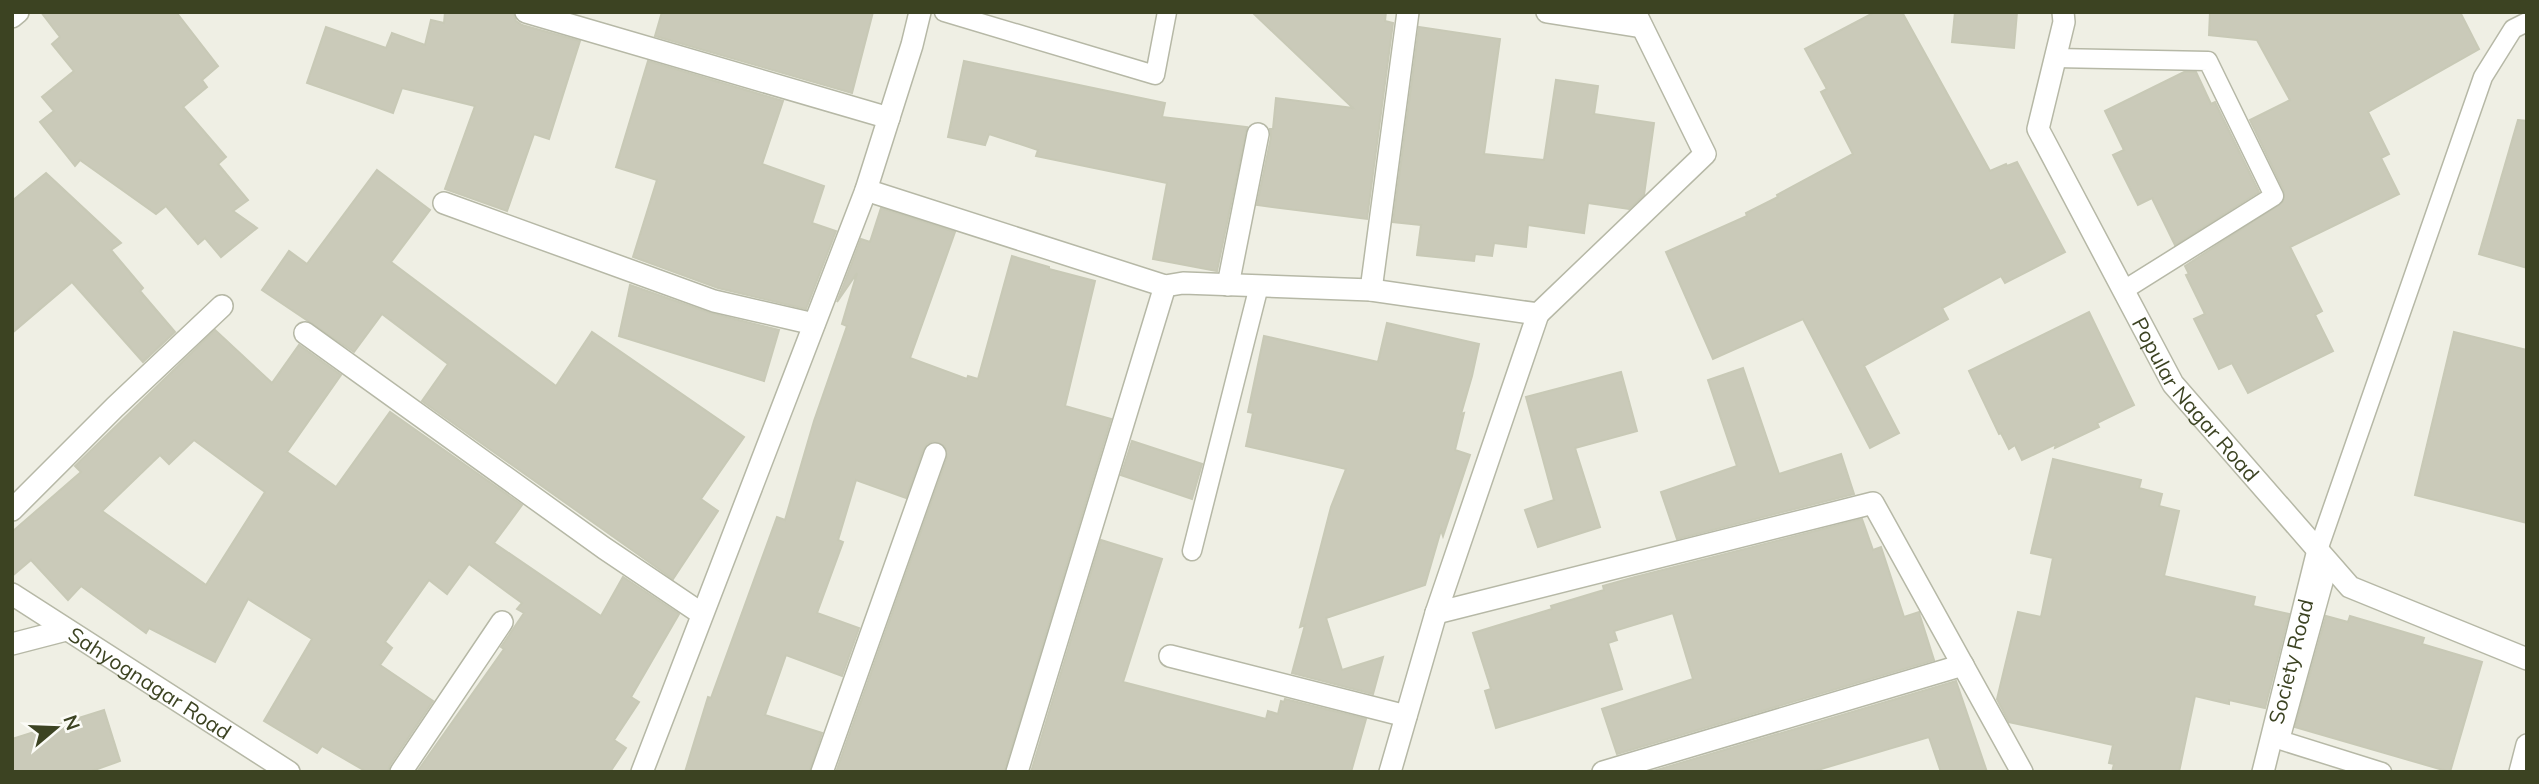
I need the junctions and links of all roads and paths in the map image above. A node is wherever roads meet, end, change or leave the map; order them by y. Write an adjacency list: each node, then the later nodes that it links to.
1 (18, 12): 9 (street)
2 (526, 12): 13 (street)
3 (920, 12): 13 (street)
4 (944, 12): 5 (lane)
5 (1167, 12)
6 (1408, 12): 20 (street)
7 (1548, 12): 10 (street)
8 (2063, 12): 12 (street, Popular Nagar Road)
9 (12, 18)
10 (1638, 20): 23 (street)
11 (2527, 22): 29 (lane)
12 (2055, 58): 21 (street, Popular Nagar Road); 21 (lane)
13 (889, 118): 15 (street)
14 (1258, 134): 17 (street)
15 (866, 190): 18 (street); 24 (street)
16 (444, 203): 24 (street)
17 (1228, 285): 18 (street); 19 (street)
18 (1165, 286): 45 (street)
19 (1259, 286): 20 (street); 28 (lane)
20 (1370, 290): 23 (street)
21 (2124, 290): 29 (street, Popular Nagar Road)
22 (222, 306): 27 (street)
23 (1538, 314): 31 (street)
24 (814, 324): 32 (street)
25 (305, 333): 32 (street)
26 (935, 454): 44 (street)
27 (12, 510)
28 (1192, 551)
29 (2323, 556): 37 (street, Popular Nagar Road); 49 (street, Society Road); 50 (lane)
30 (12, 594): 34 (street, Sahyognagar Road)
31 (1436, 613): 38 (street); 39 (street)
32 (702, 614): 43 (street)
33 (502, 622): 42 (street)
34 (66, 629): 35 (street); 41 (street, Sahyognagar Road)
35 (12, 644)
36 (1170, 656): 39 (street)
37 (2527, 659)
38 (1963, 666): 47 (street); 48 (street)
39 (1406, 716): 46 (street)
40 (2527, 745): 51 (street)
41 (289, 772)
42 (401, 772)
43 (642, 772)
44 (822, 772)
45 (1017, 772)
46 (1390, 772)
47 (1602, 772)
48 (2022, 772)
49 (2263, 772)
50 (2382, 772)
51 (2519, 772)

